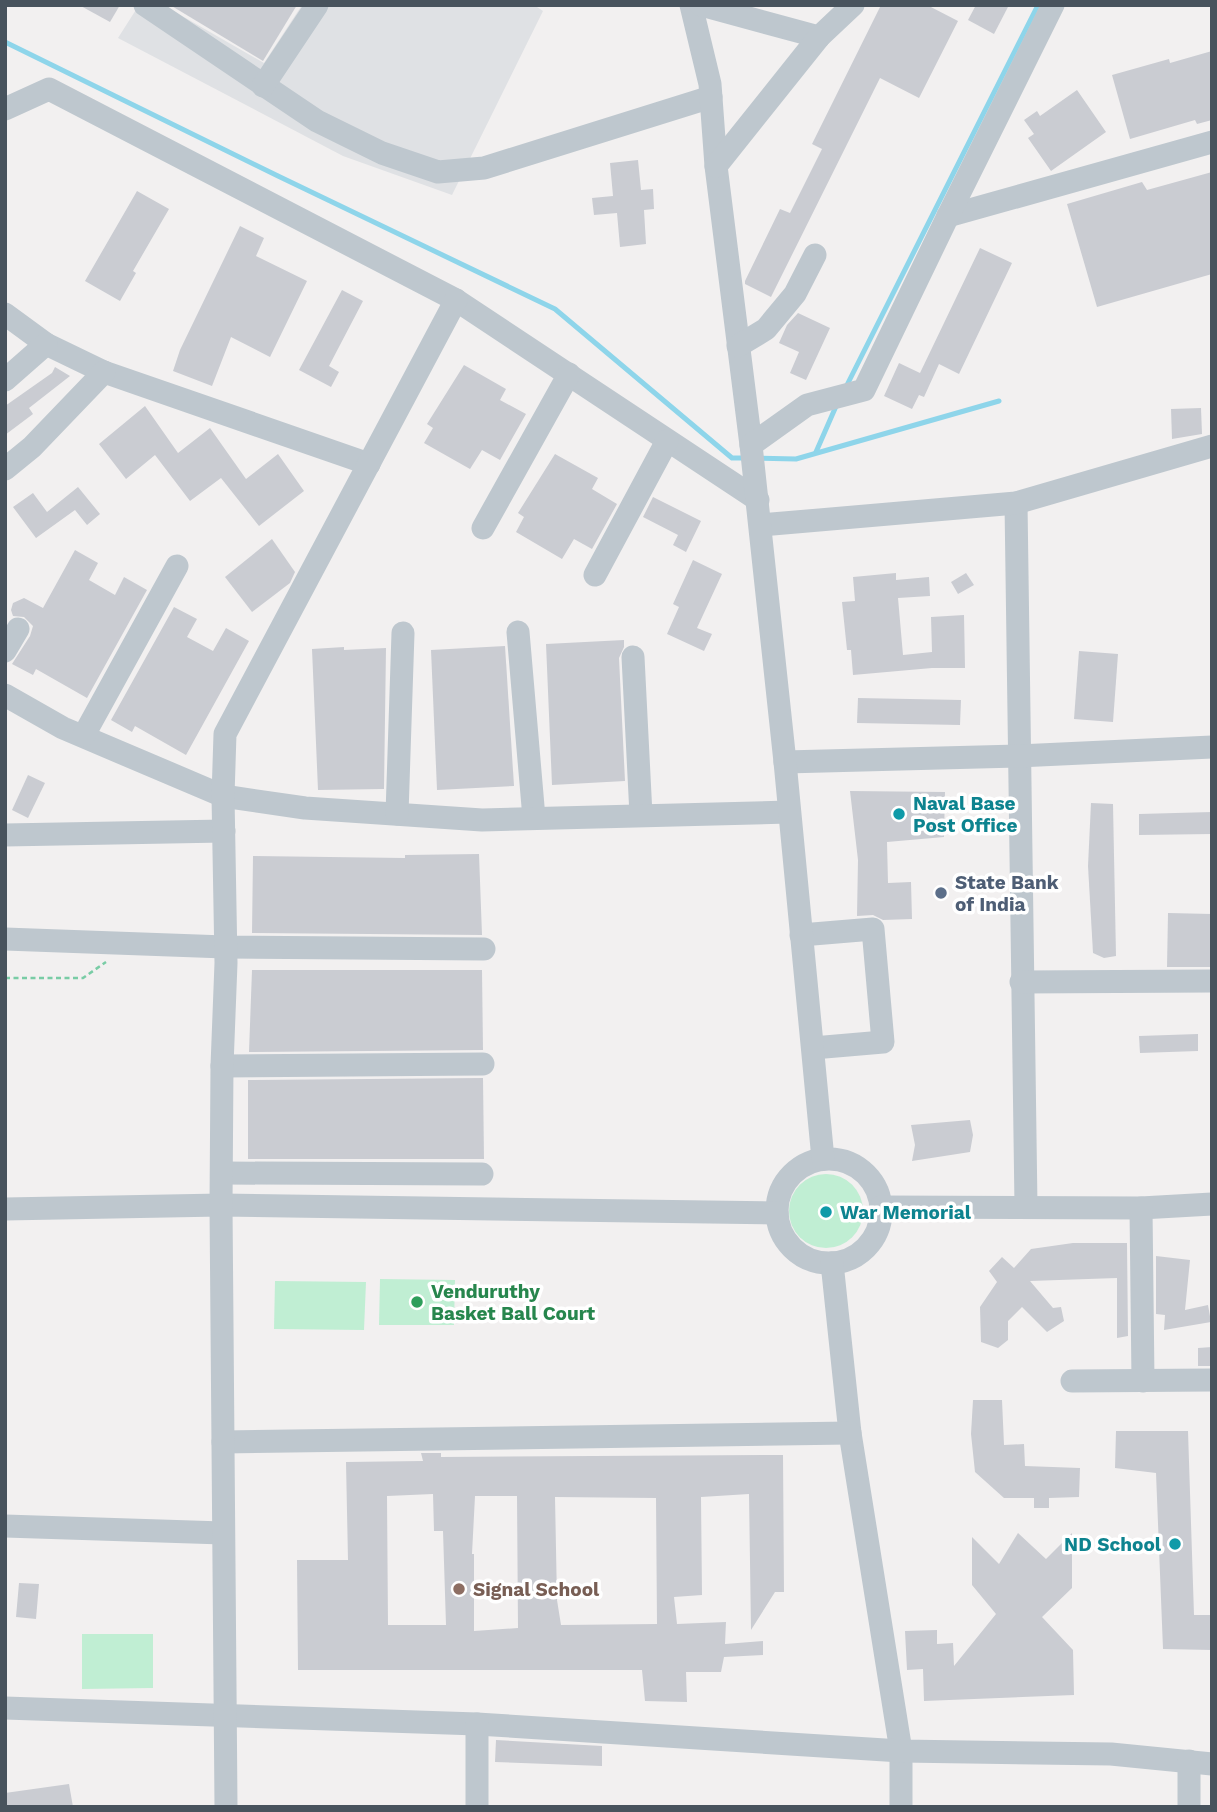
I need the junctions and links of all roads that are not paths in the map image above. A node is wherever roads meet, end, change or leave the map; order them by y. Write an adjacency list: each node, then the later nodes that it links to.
1 (145, 5): 8 (street)
2 (317, 5): 8 (street)
3 (691, 5): 9 (street)
4 (701, 5): 7 (street)
5 (853, 5): 7 (street)
6 (1053, 5): 13 (street)
7 (819, 37): 12 (street)
8 (263, 86): 9 (street)
9 (711, 97): 12 (street)
10 (5, 109): 15 (street)
11 (1212, 142): 13 (street)
12 (716, 166): 18 (street)
13 (948, 216): 24 (street)
14 (815, 255): 18 (street)
15 (456, 300): 20 (street); 25 (street)
16 (5, 314): 17 (street)
17 (46, 344): 19 (street); 21 (street)
18 (738, 346): 24 (street)
19 (104, 372): 25 (street); 26 (street)
20 (569, 374): 22 (street); 30 (street)
21 (5, 380)
22 (667, 441): 27 (street); 32 (street)
23 (1212, 446): 28 (street)
24 (753, 457): 27 (street)
25 (369, 464): 43 (street)
26 (5, 469)
27 (758, 500): 29 (street)
28 (1016, 503): 29 (street); 41 (street)
29 (761, 525): 42 (street)
30 (483, 528)
31 (177, 566): 39 (street)
32 (595, 575)
33 (18, 629): 36 (street)
34 (518, 632): 47 (street)
35 (403, 633): 45 (street)
36 (5, 651)
37 (633, 657): 46 (street)
38 (5, 695): 39 (street)
39 (84, 735): 43 (street)
40 (1212, 747): 41 (street)
41 (1018, 757): 42 (street); 55 (street)
42 (785, 762): 44 (street)
43 (223, 796): 45 (street); 48 (street)
44 (789, 812): 46 (street); 50 (street)
45 (397, 814): 47 (street)
46 (641, 815): 47 (street)
47 (534, 818)
48 (224, 831): 49 (street); 52 (street)
49 (5, 835)
50 (801, 935): 56 (street); 56 (street)
51 (5, 939): 52 (street)
52 (225, 947): 53 (street); 58 (street)
53 (484, 949)
54 (1212, 981): 55 (street)
55 (1021, 982): 64 (street)
56 (813, 1048): 59 (street)
57 (483, 1064): 58 (street)
58 (222, 1066): 60 (street)
59 (822, 1158): 65 (street); 68 (street)
60 (222, 1173): 61 (street); 63 (street)
61 (482, 1174)
62 (1212, 1204): 66 (street)
63 (221, 1205): 67 (street); 68 (street); 74 (street)
64 (1026, 1206): 65 (street); 66 (street)
65 (881, 1207): 69 (street)
66 (1141, 1208): 72 (street)
67 (5, 1209)
68 (777, 1213): 69 (street)
69 (832, 1263): 73 (street)
70 (1212, 1380): 72 (street)
71 (1072, 1381): 72 (street)
72 (1143, 1381)
73 (850, 1433): 74 (street); 80 (street)
74 (223, 1442): 76 (street)
75 (5, 1526): 76 (street)
76 (223, 1533): 78 (street)
77 (5, 1708): 78 (street)
78 (225, 1716): 79 (street); 82 (street)
79 (477, 1724): 80 (street); 83 (street)
80 (901, 1751): 81 (street); 84 (street)
81 (1200, 1763): 85 (street)
82 (226, 1807)
83 (477, 1807)
84 (901, 1807)
85 (1189, 1807)

